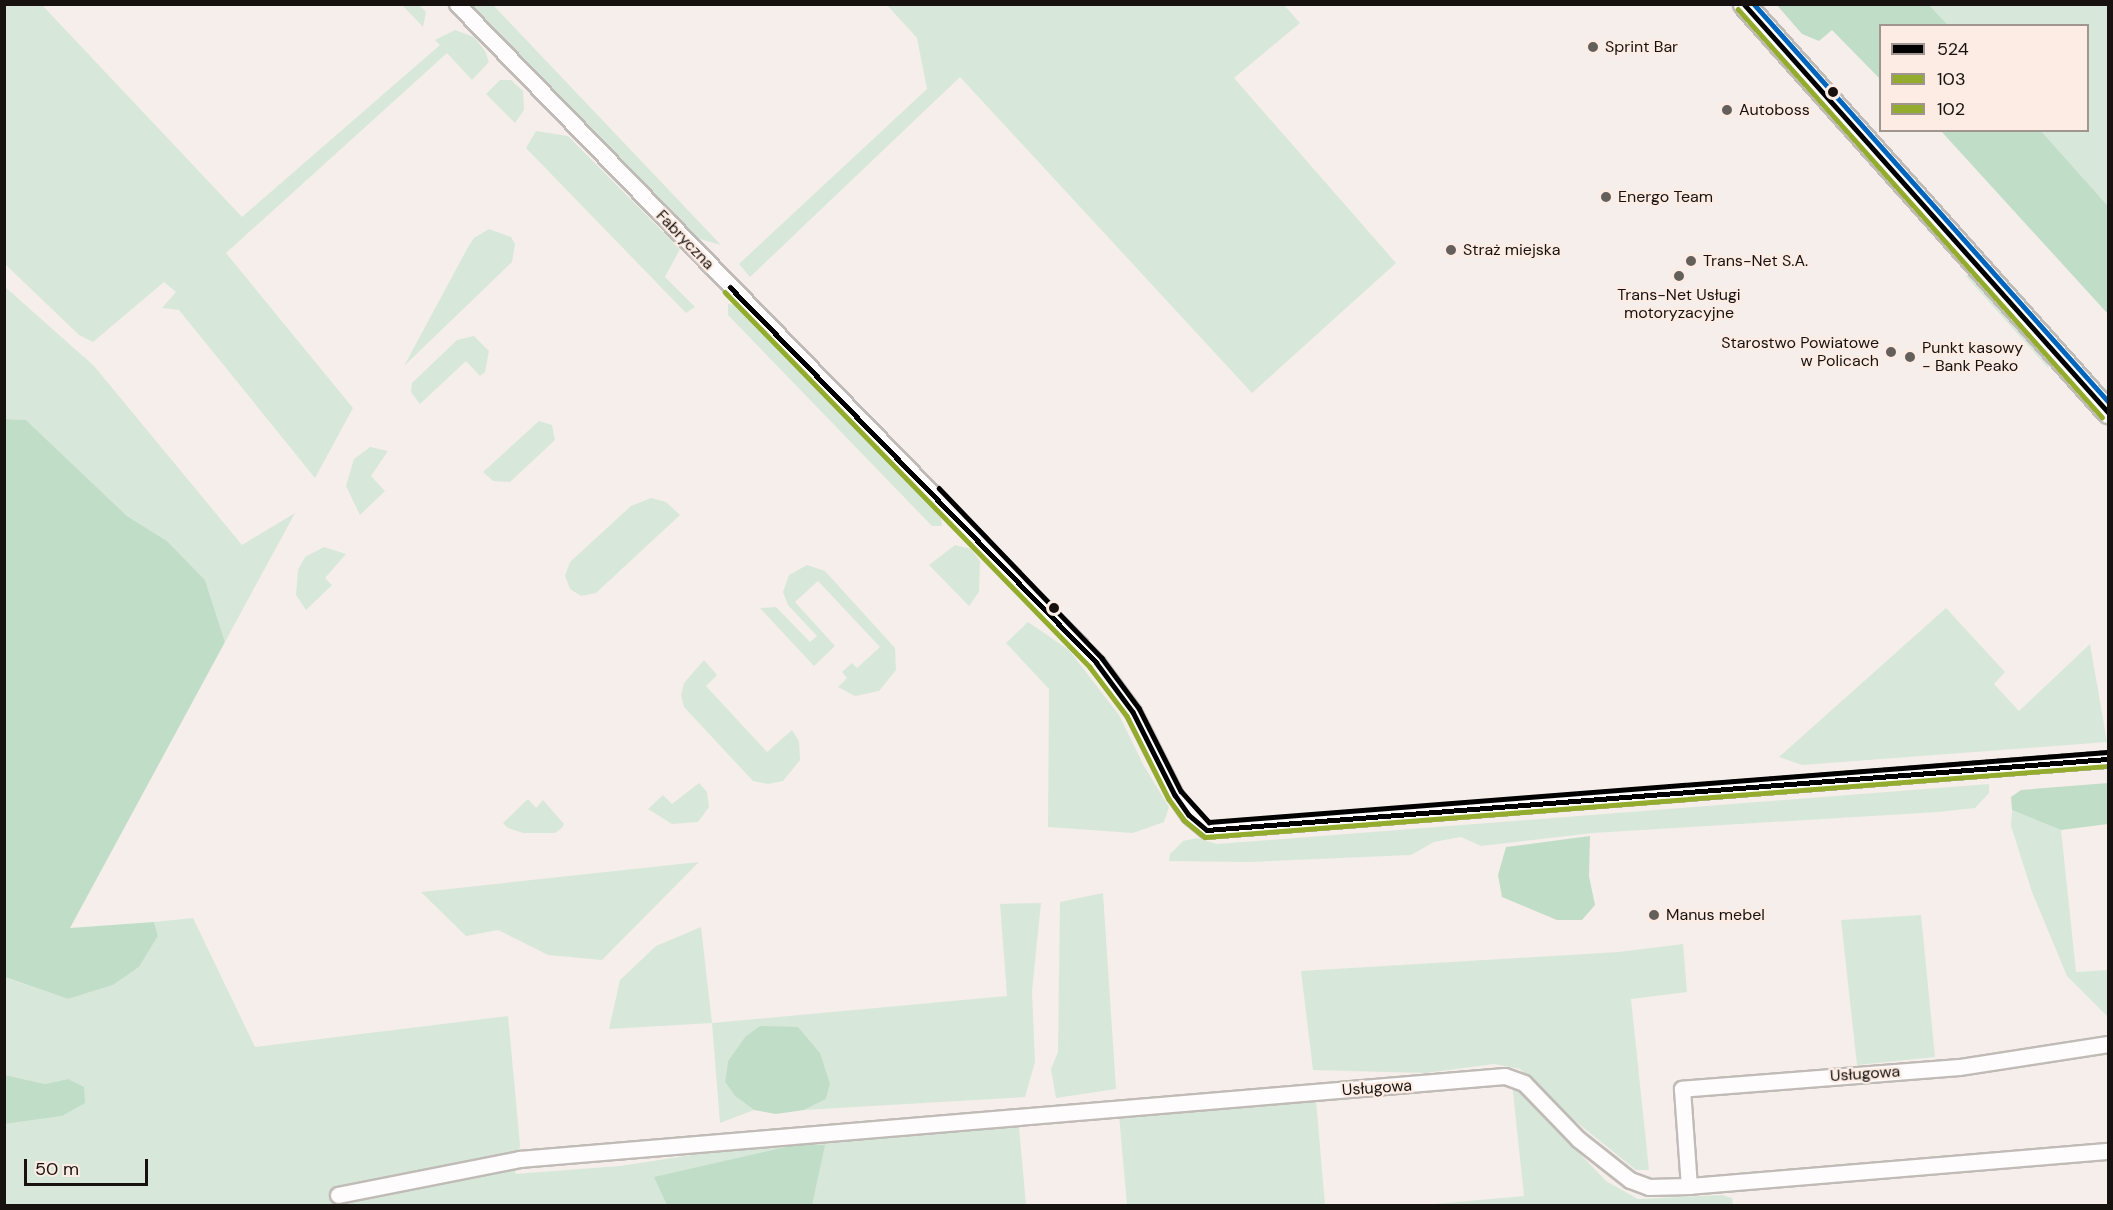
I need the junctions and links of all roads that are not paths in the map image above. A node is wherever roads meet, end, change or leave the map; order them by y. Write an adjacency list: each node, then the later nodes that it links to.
1 (457, 4): 4 (street, Fabryczna)
2 (1744, 4): 3 (main road)
3 (2109, 412)
4 (2109, 759)
5 (2109, 1044): 7 (street, Usługowa)
6 (2109, 1151): 7 (street, Usługowa)
7 (1689, 1186): 8 (street, Usługowa)
8 (338, 1195)

